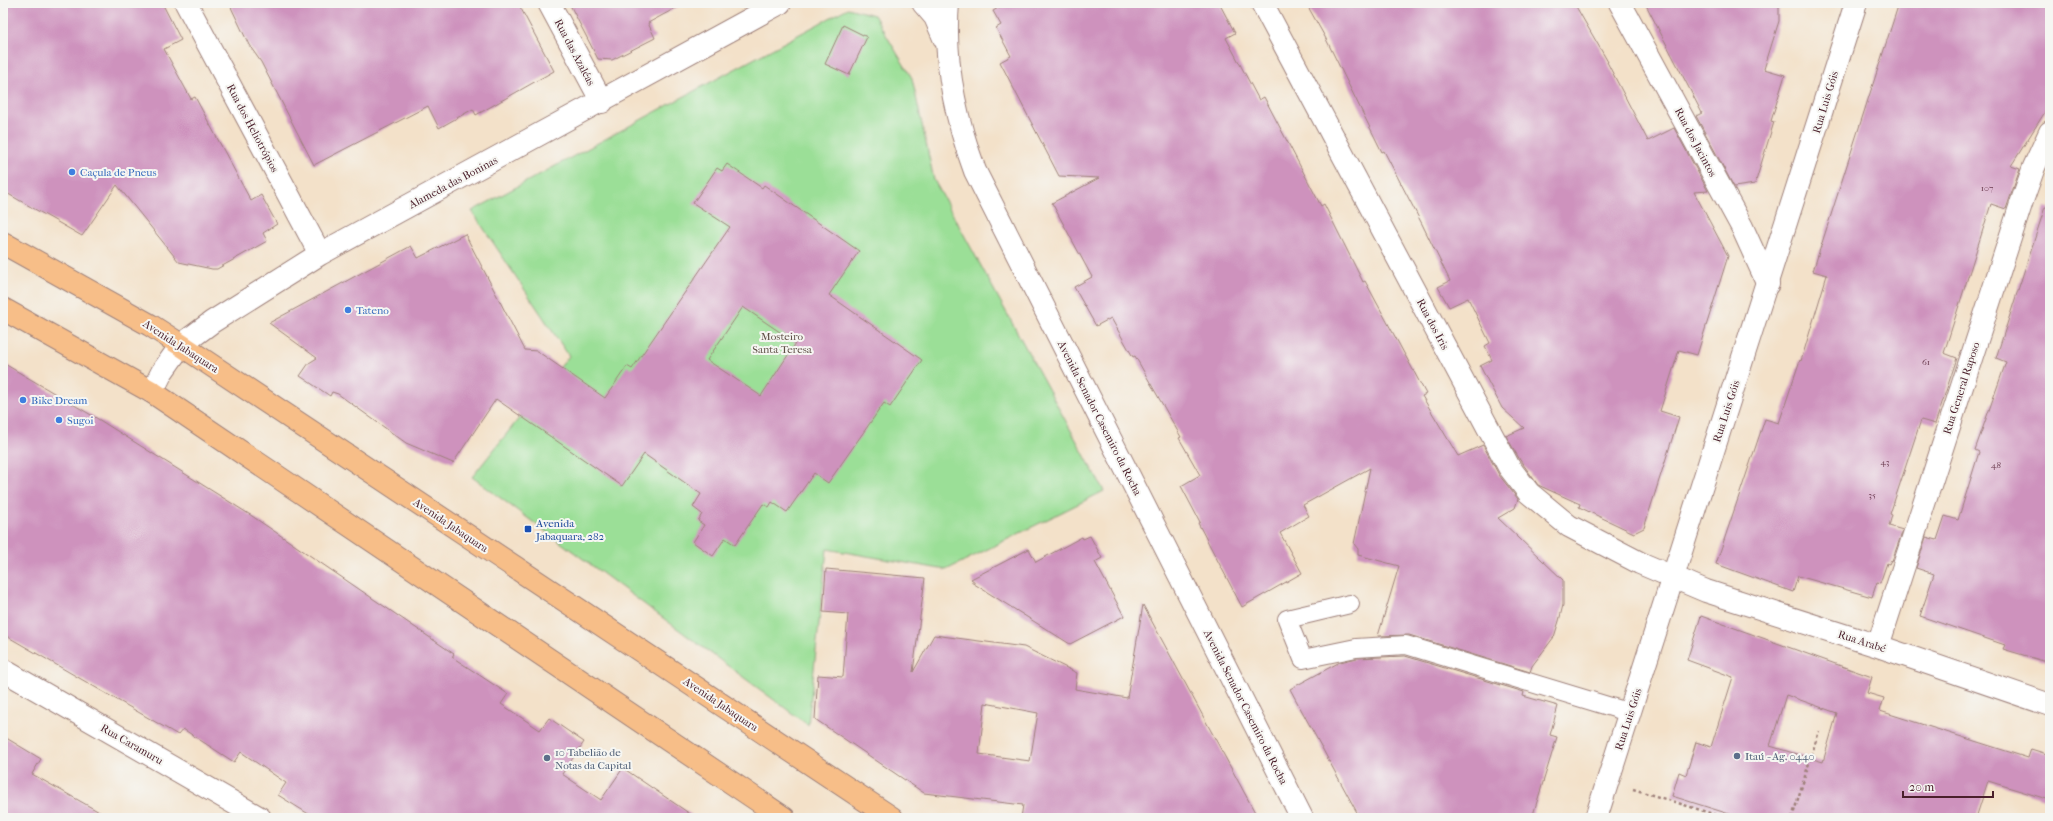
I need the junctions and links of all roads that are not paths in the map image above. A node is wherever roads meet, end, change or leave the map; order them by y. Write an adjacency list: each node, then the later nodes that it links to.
1 (186, 3): 13 (street, Rua dos Heliotrópios)
2 (549, 3): 10 (street, Rua das Azaléas)
3 (780, 3): 10 (street, Alameda das Boninas)
4 (923, 3): 9 (street)
5 (948, 3): 9 (street, Avenida Senador Casemiro da Rocha)
6 (1262, 3): 18 (street, Rua dos Iris)
7 (1620, 3): 14 (street, Rua dos Jacintos)
8 (1856, 3): 14 (street, Rua Luis Góis)
9 (948, 49): 27 (street, Avenida Senador Casemiro da Rocha)
10 (602, 102): 13 (street, Alameda das Boninas)
11 (2050, 132): 20 (street, Rua General Raposo)
12 (3, 243): 16 (main road, Avenida Jabaquara)
13 (320, 254): 16 (street, Alameda das Boninas)
14 (1768, 284): 18 (street, Rua Luis Góis)
15 (3, 308): 17 (main road)
16 (181, 345): 17 (street, Alameda das Boninas); 26 (main road, Avenida Jabaquara)
17 (152, 392): 25 (main road)
18 (1674, 578): 20 (street, Rua Arabé); 23 (street, Rua Luis Góis)
19 (1350, 604): 23 (lane)
20 (1878, 646): 22 (street, Rua Arabé)
21 (3, 670): 24 (street, Rua Caramuru)
22 (2050, 705)
23 (1631, 713): 28 (street, Rua Luis Góis)
24 (260, 818)
25 (784, 818)
26 (892, 818)
27 (1302, 818)
28 (1596, 818)

